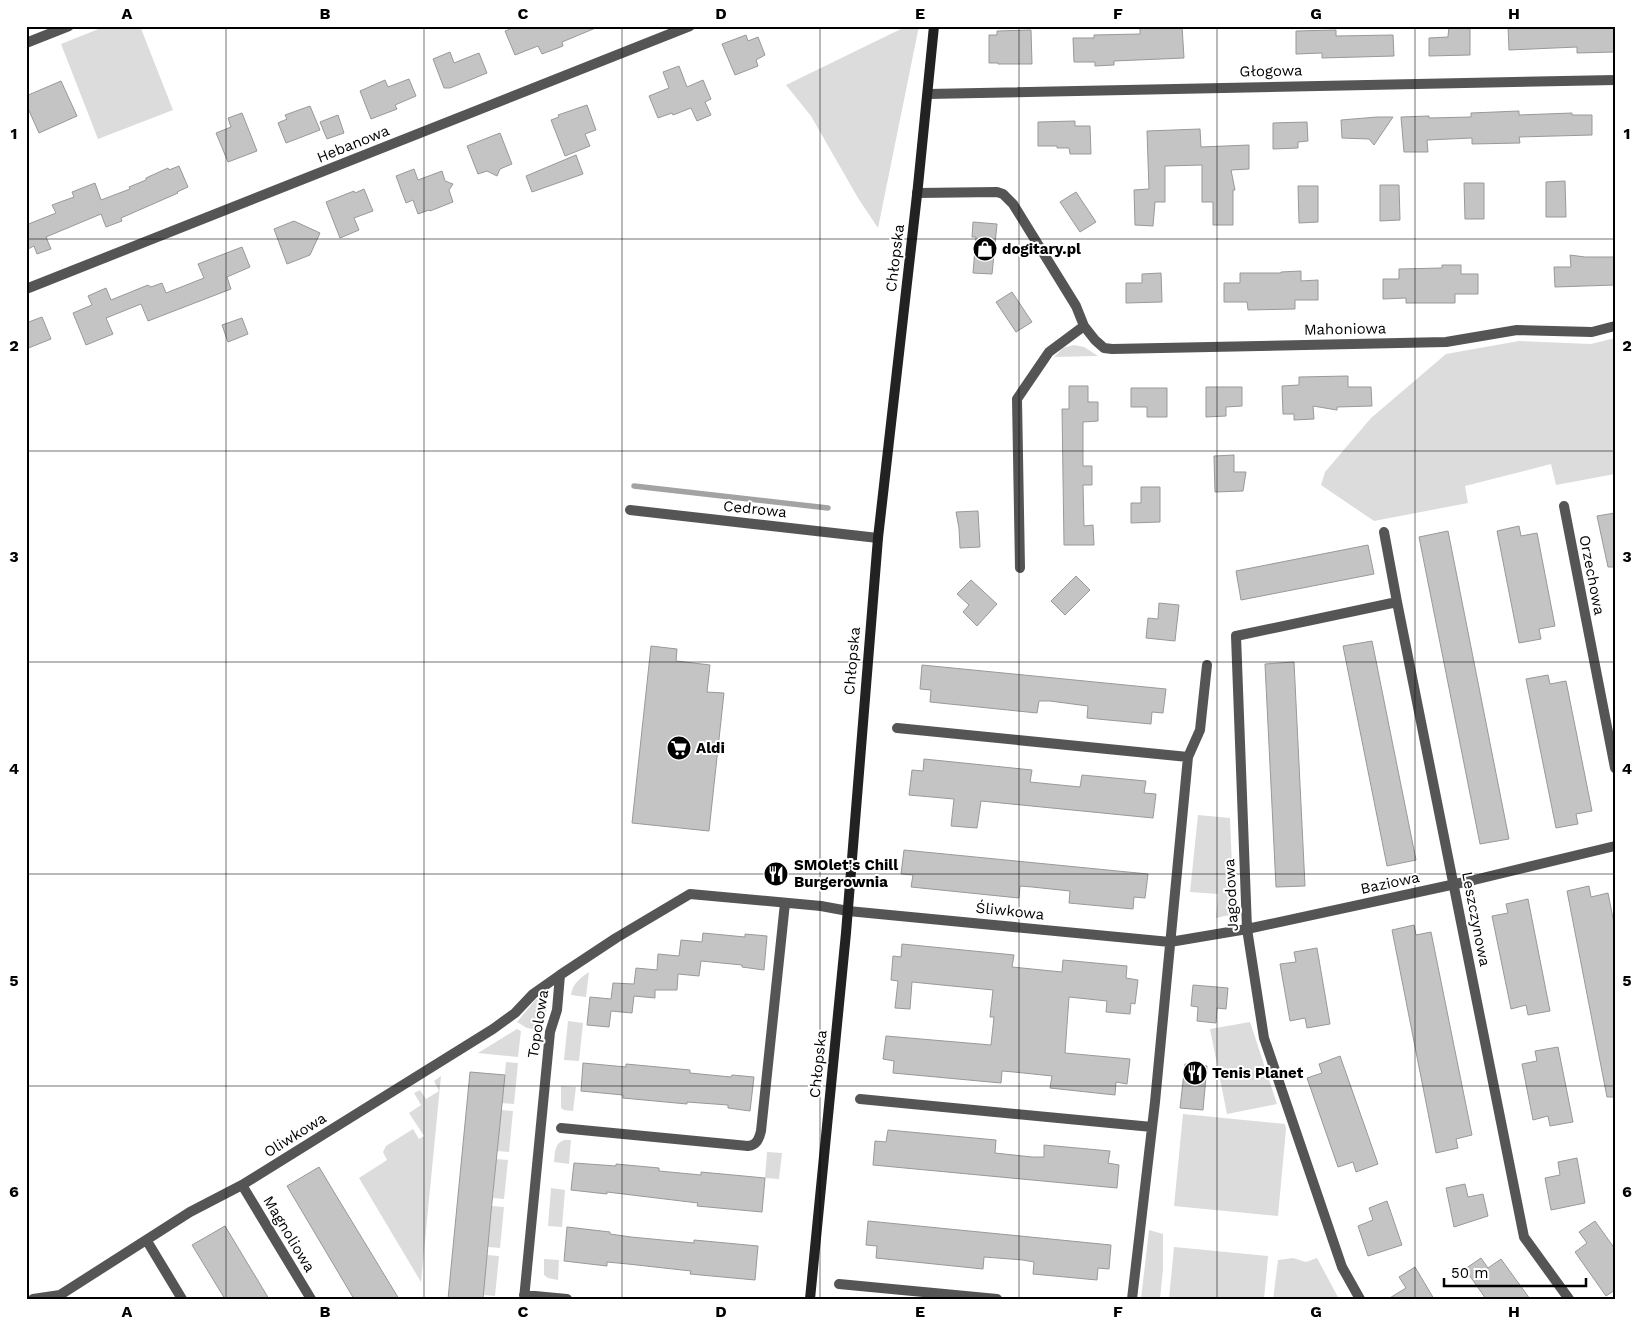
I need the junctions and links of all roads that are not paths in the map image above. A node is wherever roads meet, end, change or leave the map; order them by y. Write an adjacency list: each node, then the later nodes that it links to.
1 (70, 26): 4 (street)
2 (690, 26): 8 (street, Hebanowa)
3 (934, 26): 6 (street, Chłopska)
4 (26, 43)
5 (1615, 80): 6 (street, Głogowa)
6 (928, 94): 7 (street, Chłopska)
7 (917, 193): 9 (street, Mahoniowa); 14 (street, Chłopska)
8 (26, 289)
9 (1084, 326): 10 (street, Mahoniowa); 15 (street)
10 (1615, 326)
11 (1564, 506): 20 (street, Orzechowa)
12 (630, 510): 14 (street, Cedrowa)
13 (1384, 532): 16 (street, Leszczynowa)
14 (878, 538): 24 (street, Chłopska)
15 (1020, 568)
16 (1397, 602): 22 (street, Leszczynowa); 25 (street, Jagodowa)
17 (1207, 665): 19 (street)
18 (897, 728): 19 (street)
19 (1188, 757): 26 (street)
20 (1615, 768)
21 (1615, 846): 22 (street, Baziowa)
22 (1454, 884): 25 (street, Baziowa); 43 (street, Leszczynowa)
23 (785, 903): 24 (street, Topolowa); 27 (street, Topolowa); 30 (street)
24 (848, 911): 26 (street, Śliwkowa); 39 (street, Chłopska)
25 (1247, 929): 26 (street, Baziowa); 42 (street, Jagodowa)
26 (1170, 942): 29 (street)
27 (560, 975): 31 (street, Oliwkowa); 34 (street, Topolowa)
28 (860, 1099): 29 (street)
29 (1152, 1127): 41 (street)
30 (561, 1128)
31 (242, 1185): 32 (street, Oliwkowa); 37 (street, Magnoliowa)
32 (147, 1241): 35 (street, Oliwkowa); 36 (street)
33 (839, 1284): 40 (street)
34 (524, 1297): 38 (street, Topolowa)
35 (33, 1299)
36 (182, 1299)
37 (311, 1299)
38 (567, 1299)
39 (810, 1299)
40 (997, 1299)
41 (1132, 1299)
42 (1360, 1299)
43 (1569, 1299)

